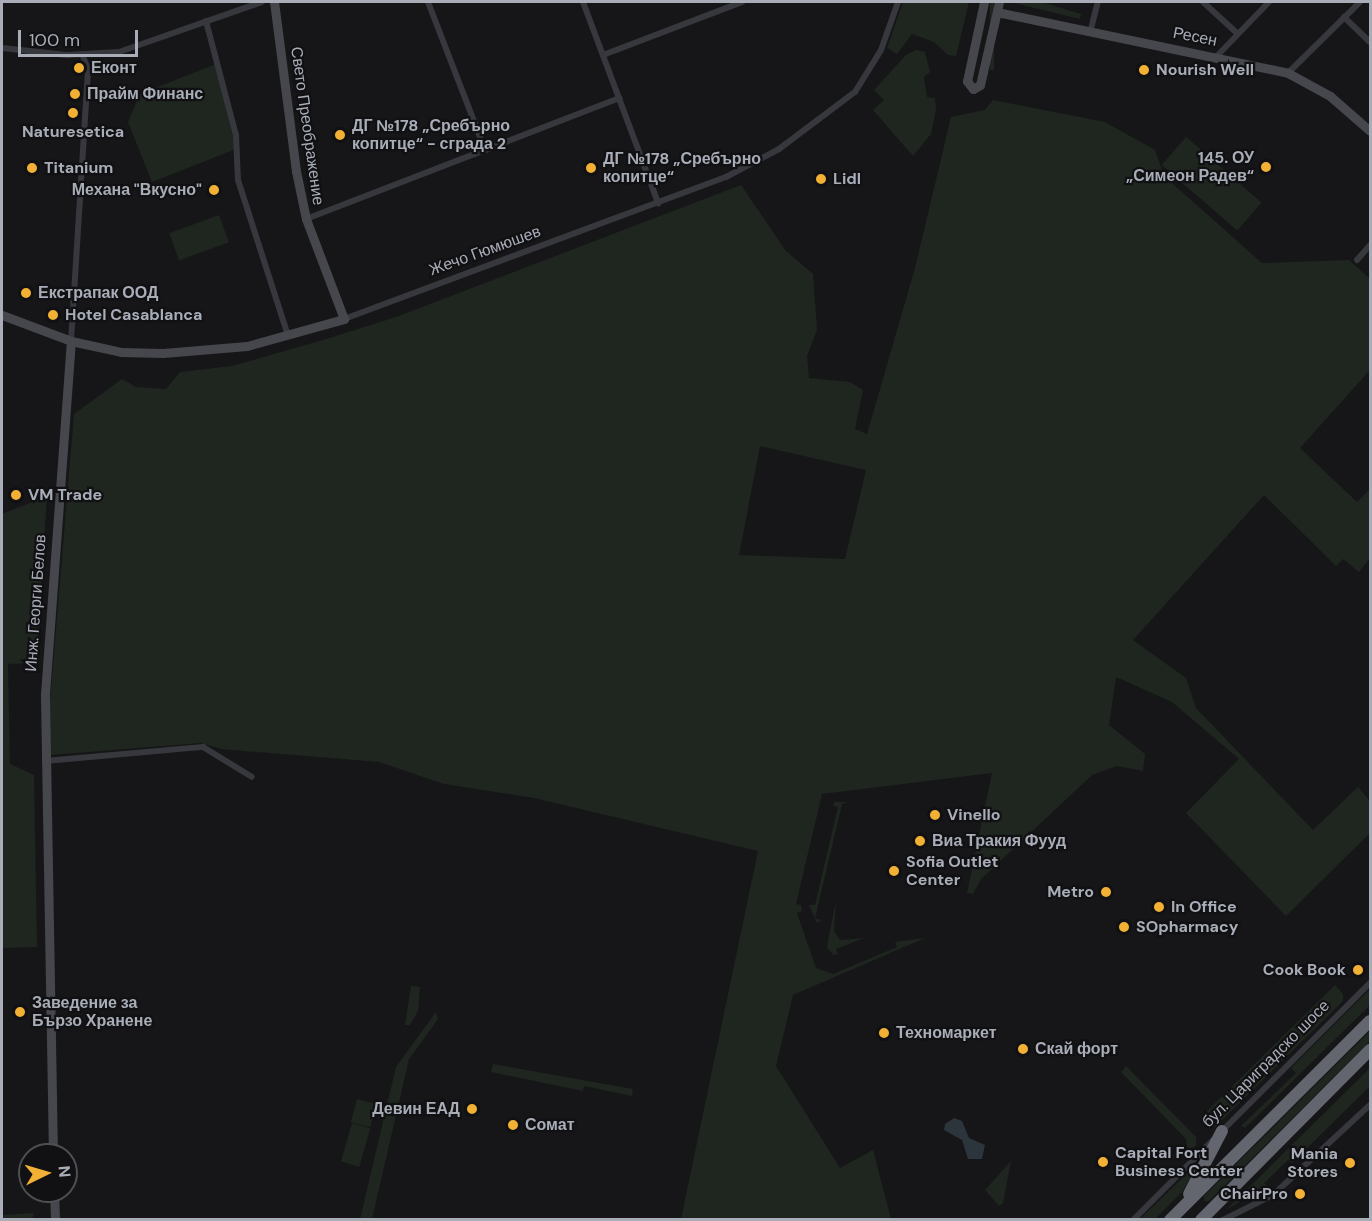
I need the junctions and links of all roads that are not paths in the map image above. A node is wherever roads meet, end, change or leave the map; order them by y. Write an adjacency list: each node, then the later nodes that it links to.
1 (262, 2): 15 (street)
2 (274, 2): 28 (street, Свето Преображение)
3 (428, 2): 26 (street)
4 (583, 2): 21 (street)
5 (741, 2): 21 (street)
6 (898, 2): 27 (street, Жечо Гюмюшев)
7 (984, 2): 13 (street)
8 (999, 2): 13 (street)
9 (1098, 2): 16 (street)
10 (1203, 2): 17 (street)
11 (1269, 2): 17 (street)
12 (1360, 2): 14 (street)
13 (997, 12): 16 (street, Ресен)
14 (1344, 17): 18 (street); 23 (street)
15 (206, 21): 20 (street); 33 (street)
16 (1090, 33): 22 (street, Ресен)
17 (1238, 34): 22 (street)
18 (1371, 42)
19 (2, 48): 20 (street)
20 (82, 54): 34 (street, Инж. Георги Белов)
21 (603, 55): 24 (street)
22 (1216, 57): 23 (street, Ресен)
23 (1288, 73): 25 (street, Ресен)
24 (619, 98): 26 (street); 27 (street)
25 (1371, 131)
26 (485, 150): 28 (street)
27 (658, 203): 32 (street, Жечо Гюмюшев)
28 (306, 219): 32 (street, Свето Преображение)
29 (1371, 245): 30 (street)
30 (1357, 260)
31 (2, 315): 34 (street, Жечо Гюмюшев)
32 (344, 319): 33 (street, Жечо Гюмюшев)
33 (288, 337): 34 (street, Жечо Гюмюшев)
34 (71, 341): 35 (street, Инж. Георги Белов)
35 (45, 761): 36 (street); 42 (street, Инж. Георги Белов)
36 (252, 777)
37 (1371, 983): 41 (street, бул. Цариградско шосе)
38 (1371, 1021): 44 (highway)
39 (1371, 1050): 47 (highway)
40 (1371, 1105): 48 (street)
41 (1222, 1131): 44 (highway); 46 (street, бул. Цариградско шосе)
42 (53, 1143)
43 (54, 1203): 45 (street)
44 (1174, 1215)
45 (55, 1220)
46 (1133, 1220)
47 (1201, 1220)
48 (1223, 1220)

